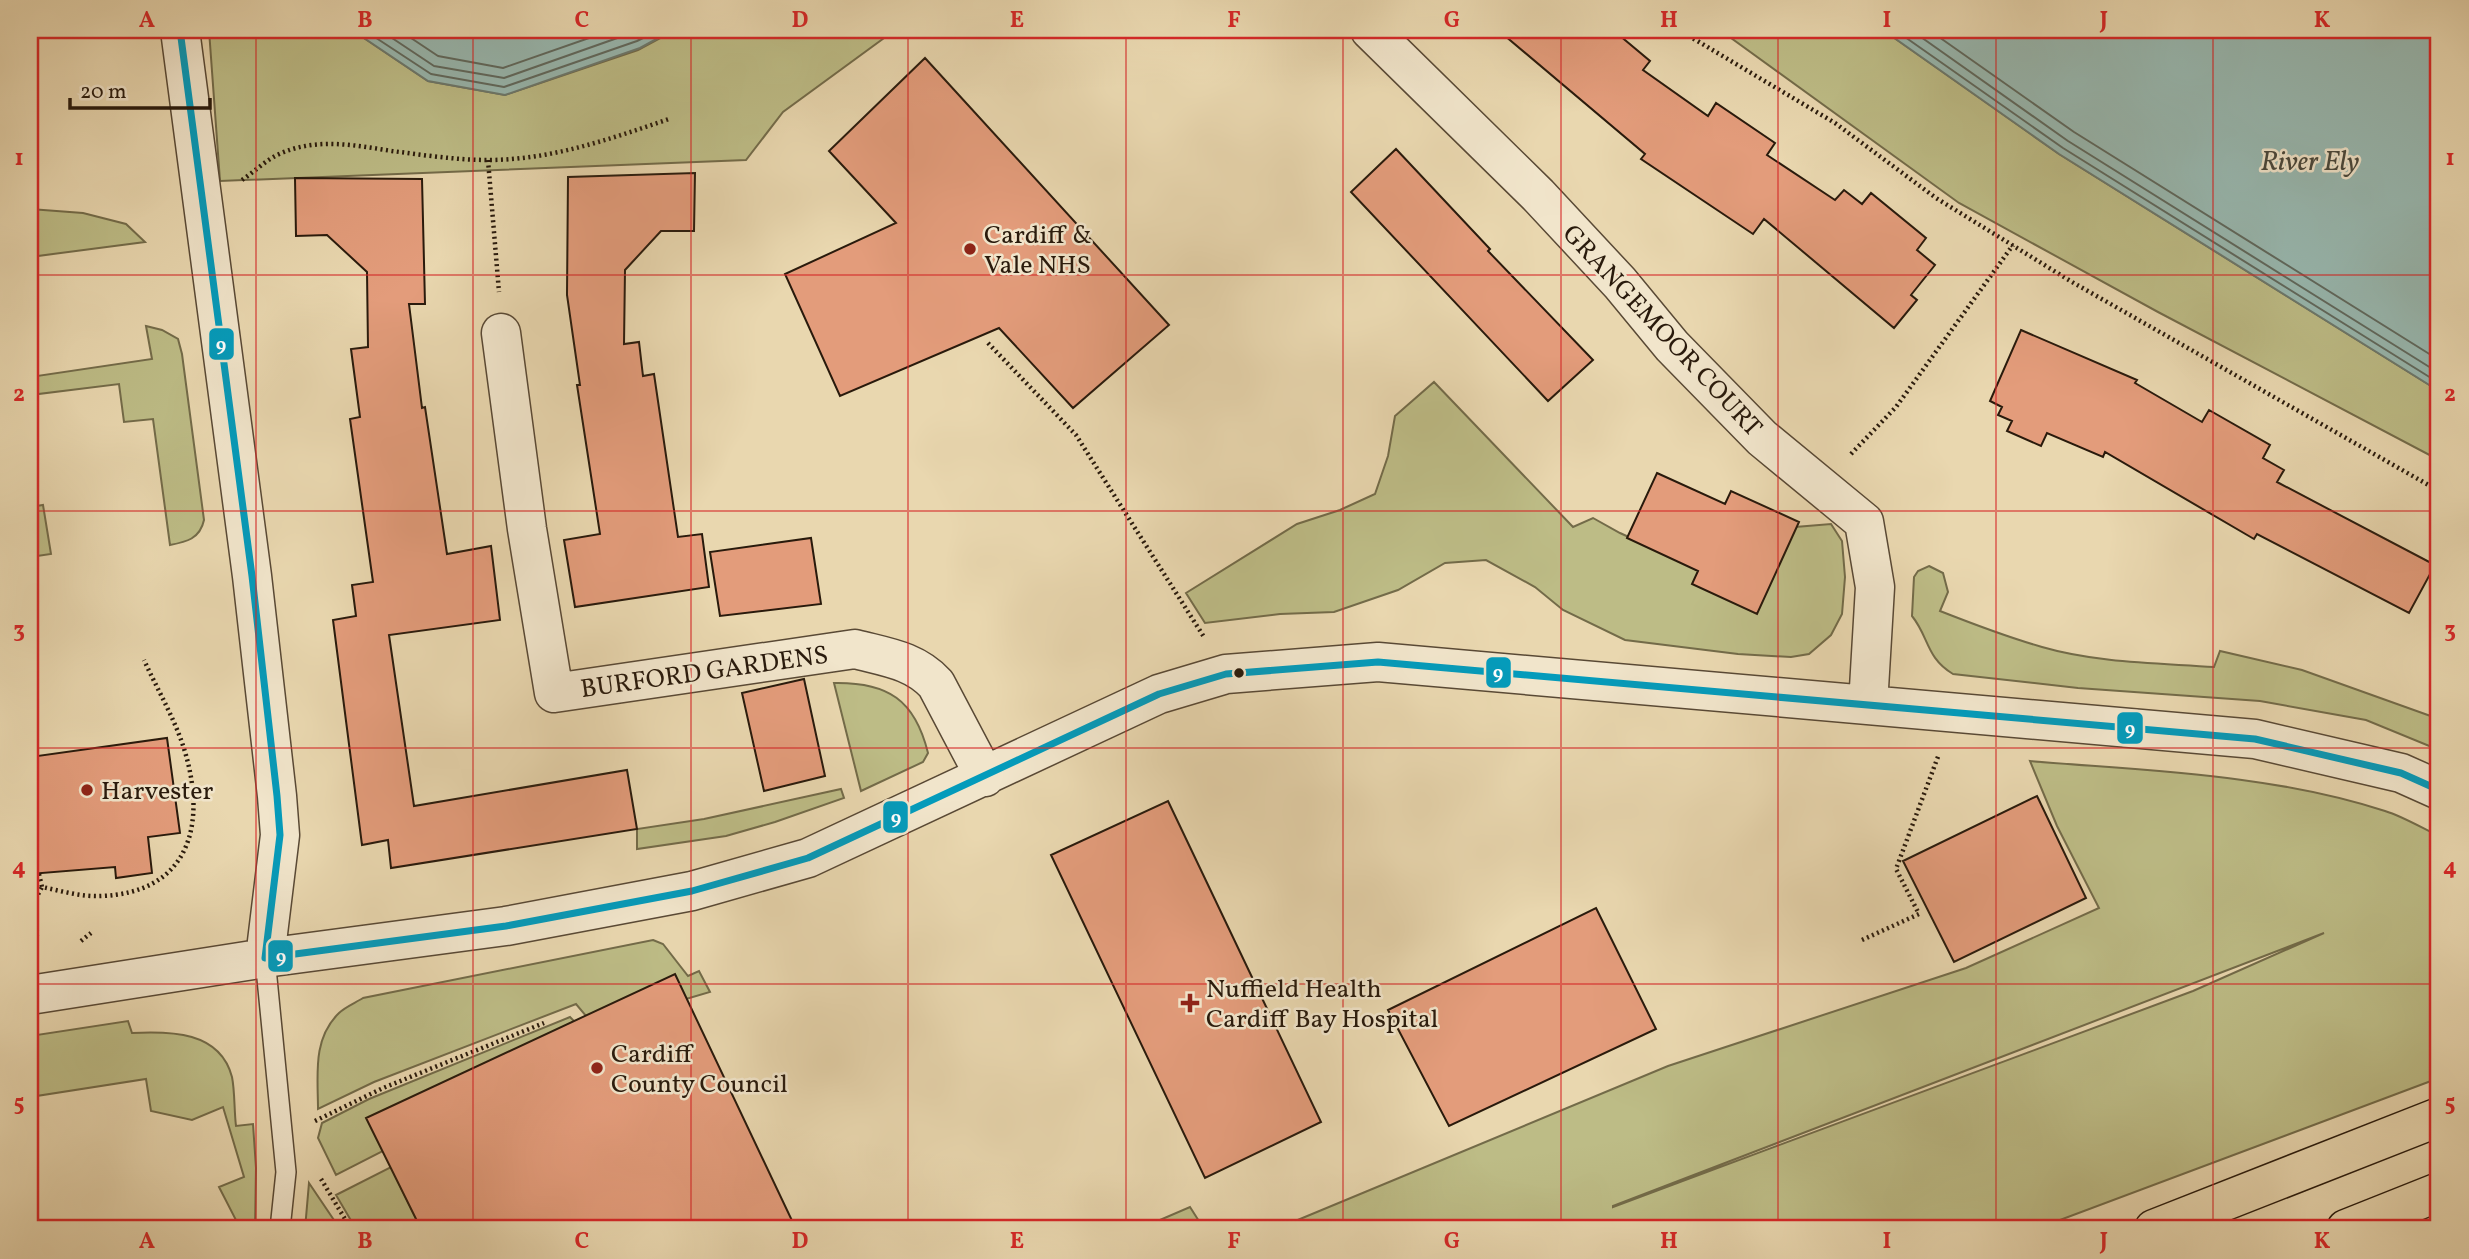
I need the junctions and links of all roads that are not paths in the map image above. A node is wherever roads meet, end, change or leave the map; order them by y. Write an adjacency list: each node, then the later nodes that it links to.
1 (180, 30): 7 (street)
2 (1370, 30): 4 (street, GRANGEMOOR COURT)
3 (501, 333): 5 (street, BURFORD GARDENS)
4 (1868, 705): 5 (street); 6 (street)
5 (985, 776): 7 (street)
6 (2439, 790)
7 (265, 958): 8 (street); 11 (lane)
8 (30, 995)
9 (2439, 1117): 12 (main road)
10 (2426, 1197): 13 (main road)
11 (280, 1229)
12 (2154, 1229)
13 (2346, 1229)

